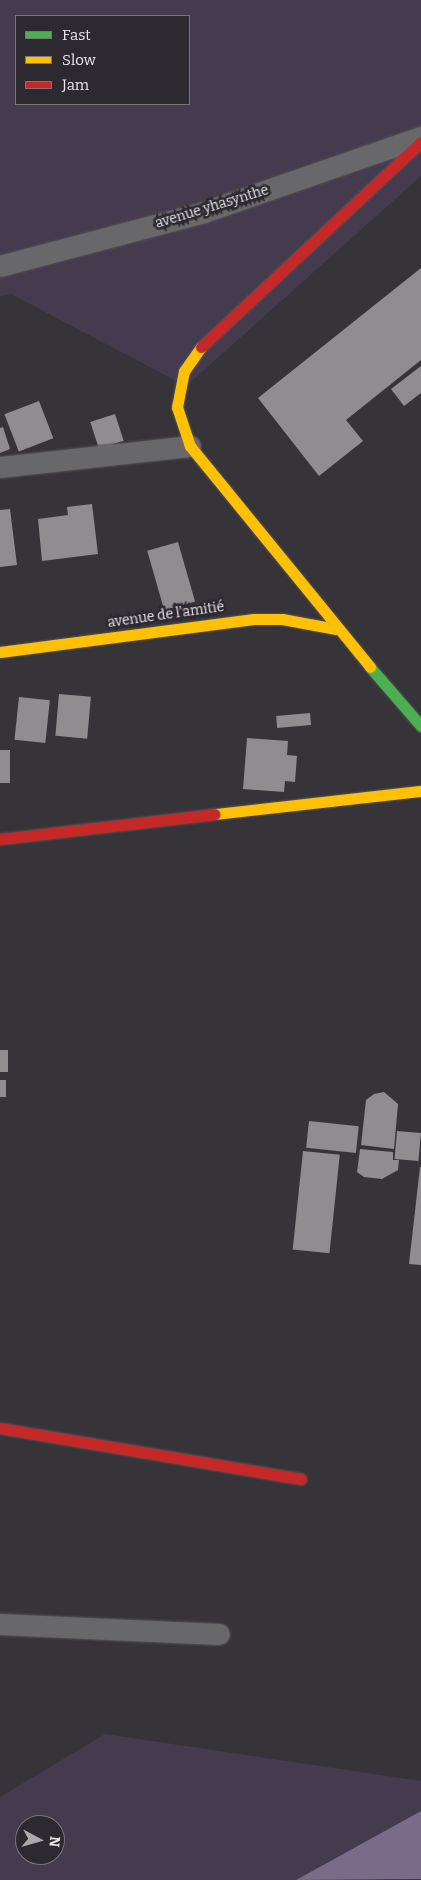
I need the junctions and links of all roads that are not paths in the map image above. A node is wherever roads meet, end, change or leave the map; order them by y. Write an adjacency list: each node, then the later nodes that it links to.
1 (421, 137): 3 (street, avenue yhasynthe)
2 (421, 142): 4 (street)
3 (0, 266)
4 (190, 446): 5 (street); 6 (street)
5 (0, 467)
6 (336, 629): 7 (street, avenue de l'amitié); 8 (street)
7 (0, 652)
8 (421, 726)
9 (421, 791): 10 (street)
10 (0, 839)
11 (0, 1428): 12 (street)
12 (301, 1479)
13 (0, 1624): 14 (street)
14 (218, 1634)

